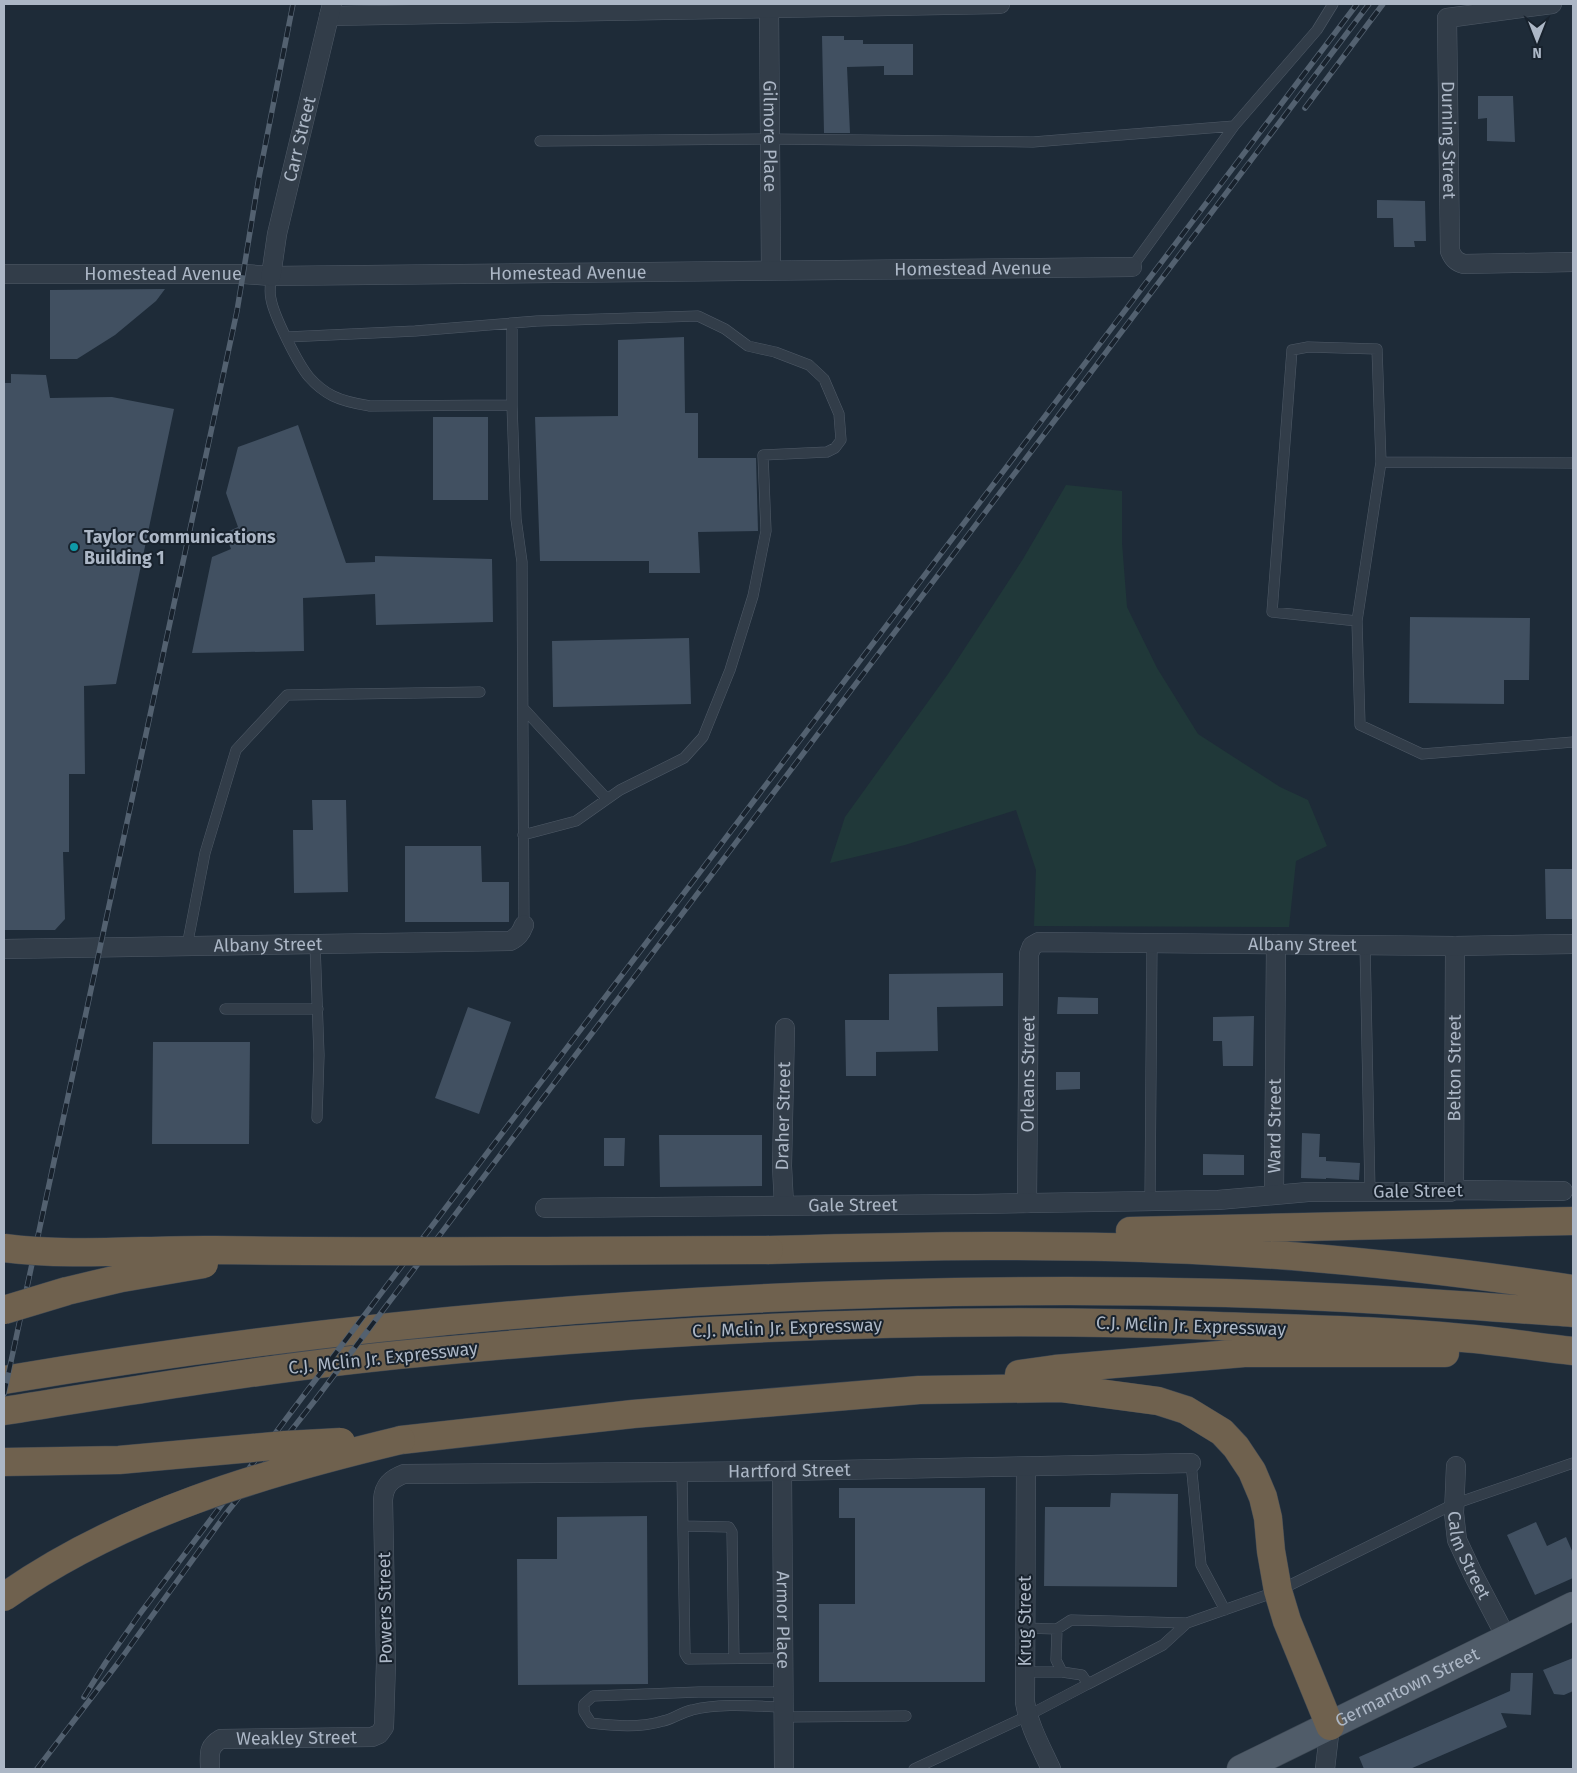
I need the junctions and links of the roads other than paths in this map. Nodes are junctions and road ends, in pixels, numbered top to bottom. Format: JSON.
{"nodes":[{"id":1,"x":1000,"y":4,"type":"edge"},
{"id":2,"x":1333,"y":4,"type":"edge"},
{"id":3,"x":1552,"y":4,"type":"edge"},
{"id":4,"x":766,"y":5,"type":"edge"},
{"id":5,"x":330,"y":10,"type":"edge"},
{"id":6,"x":1234,"y":126,"type":"junction"},
{"id":7,"x":770,"y":138,"type":"junction"},
{"id":8,"x":540,"y":141,"type":"dead end"},
{"id":9,"x":1573,"y":262,"type":"edge"},
{"id":10,"x":1132,"y":267,"type":"joint"},
{"id":11,"x":772,"y":270,"type":"junction"},
{"id":12,"x":4,"y":274,"type":"edge"},
{"id":13,"x":271,"y":276,"type":"junction"},
{"id":14,"x":512,"y":323,"type":"junction"},
{"id":15,"x":287,"y":337,"type":"junction"},
{"id":16,"x":512,"y":405,"type":"junction"},
{"id":17,"x":1382,"y":462,"type":"junction"},
{"id":18,"x":1573,"y":463,"type":"edge"},
{"id":19,"x":1357,"y":621,"type":"junction"},
{"id":20,"x":480,"y":692,"type":"dead end"},
{"id":21,"x":523,"y":708,"type":"junction"},
{"id":22,"x":1573,"y":742,"type":"edge"},
{"id":23,"x":607,"y":799,"type":"junction"},
{"id":24,"x":523,"y":835,"type":"junction"},
{"id":25,"x":524,"y":925,"type":"joint"},
{"id":26,"x":1152,"y":943,"type":"junction"},
{"id":27,"x":316,"y":944,"type":"junction"},
{"id":28,"x":1276,"y":944,"type":"junction"},
{"id":29,"x":1365,"y":944,"type":"junction"},
{"id":30,"x":1573,"y":944,"type":"edge"},
{"id":31,"x":187,"y":946,"type":"junction"},
{"id":32,"x":1032,"y":946,"type":"joint"},
{"id":33,"x":1455,"y":946,"type":"junction"},
{"id":34,"x":4,"y":948,"type":"edge"},
{"id":35,"x":226,"y":1009,"type":"dead end"},
{"id":36,"x":318,"y":1009,"type":"junction"},
{"id":37,"x":785,"y":1028,"type":"dead end"},
{"id":38,"x":318,"y":1118,"type":"dead end"},
{"id":39,"x":1454,"y":1190,"type":"junction"},
{"id":40,"x":1563,"y":1191,"type":"dead end"},
{"id":41,"x":1370,"y":1192,"type":"junction"},
{"id":42,"x":1274,"y":1194,"type":"junction"},
{"id":43,"x":1155,"y":1201,"type":"junction"},
{"id":44,"x":1027,"y":1203,"type":"junction"},
{"id":45,"x":784,"y":1205,"type":"junction"},
{"id":46,"x":545,"y":1208,"type":"dead end"},
{"id":47,"x":1573,"y":1222,"type":"edge"},
{"id":48,"x":1019,"y":1246,"type":"junction"},
{"id":49,"x":4,"y":1248,"type":"edge"},
{"id":50,"x":318,"y":1252,"type":"junction"},
{"id":51,"x":1573,"y":1289,"type":"edge"},
{"id":52,"x":4,"y":1310,"type":"edge"},
{"id":53,"x":1573,"y":1314,"type":"edge"},
{"id":54,"x":1573,"y":1352,"type":"edge"},
{"id":55,"x":4,"y":1380,"type":"edge"},
{"id":56,"x":919,"y":1390,"type":"junction"},
{"id":57,"x":4,"y":1411,"type":"edge"},
{"id":58,"x":401,"y":1440,"type":"junction"},
{"id":59,"x":4,"y":1462,"type":"edge"},
{"id":60,"x":1191,"y":1463,"type":"joint"},
{"id":61,"x":1573,"y":1463,"type":"edge"},
{"id":62,"x":1456,"y":1466,"type":"dead end"},
{"id":63,"x":1026,"y":1467,"type":"junction"},
{"id":64,"x":782,"y":1471,"type":"junction"},
{"id":65,"x":682,"y":1472,"type":"junction"},
{"id":66,"x":390,"y":1482,"type":"joint"},
{"id":67,"x":1454,"y":1504,"type":"junction"},
{"id":68,"x":683,"y":1526,"type":"junction"},
{"id":69,"x":1278,"y":1591,"type":"junction"},
{"id":70,"x":4,"y":1597,"type":"edge"},
{"id":71,"x":1573,"y":1606,"type":"edge"},
{"id":72,"x":1225,"y":1610,"type":"junction"},
{"id":73,"x":1187,"y":1623,"type":"junction"},
{"id":74,"x":1024,"y":1628,"type":"junction"},
{"id":75,"x":1057,"y":1628,"type":"junction"},
{"id":76,"x":1508,"y":1639,"type":"junction"},
{"id":77,"x":734,"y":1658,"type":"junction"},
{"id":78,"x":783,"y":1658,"type":"junction"},
{"id":79,"x":1025,"y":1672,"type":"junction"},
{"id":80,"x":1062,"y":1672,"type":"junction"},
{"id":81,"x":1088,"y":1684,"type":"junction"},
{"id":82,"x":783,"y":1705,"type":"junction"},
{"id":83,"x":906,"y":1716,"type":"dead end"},
{"id":84,"x":1027,"y":1716,"type":"junction"},
{"id":85,"x":1330,"y":1726,"type":"junction"},
{"id":86,"x":379,"y":1734,"type":"joint"},
{"id":87,"x":210,"y":1769,"type":"edge"},
{"id":88,"x":784,"y":1769,"type":"edge"},
{"id":89,"x":914,"y":1769,"type":"edge"},
{"id":90,"x":1051,"y":1769,"type":"edge"},
{"id":91,"x":1241,"y":1769,"type":"edge"},
{"id":92,"x":1325,"y":1769,"type":"edge"}],
"edges":[{"from":1,"to":4,"type":"street"},
{"from":2,"to":6,"type":"lane"},
{"from":3,"to":9,"type":"street","name":"Durning Street"},
{"from":4,"to":5,"type":"street"},
{"from":4,"to":7,"type":"street","name":"Gilmore Place"},
{"from":5,"to":13,"type":"street","name":"Carr Street"},
{"from":6,"to":7,"type":"lane"},
{"from":6,"to":10,"type":"lane"},
{"from":7,"to":8,"type":"lane"},
{"from":7,"to":11,"type":"street","name":"Gilmore Place"},
{"from":10,"to":11,"type":"street","name":"Homestead Avenue"},
{"from":11,"to":13,"type":"street","name":"Homestead Avenue"},
{"from":12,"to":13,"type":"street","name":"Homestead Avenue"},
{"from":13,"to":15,"type":"lane"},
{"from":14,"to":15,"type":"lane"},
{"from":14,"to":16,"type":"lane"},
{"from":14,"to":23,"type":"lane"},
{"from":15,"to":16,"type":"lane"},
{"from":16,"to":21,"type":"lane"},
{"from":17,"to":18,"type":"lane"},
{"from":17,"to":19,"type":"lane"},
{"from":17,"to":19,"type":"lane"},
{"from":19,"to":22,"type":"lane"},
{"from":20,"to":31,"type":"lane"},
{"from":21,"to":23,"type":"lane"},
{"from":21,"to":24,"type":"lane"},
{"from":23,"to":24,"type":"lane"},
{"from":24,"to":25,"type":"lane"},
{"from":25,"to":27,"type":"street","name":"Albany Street"},
{"from":26,"to":28,"type":"street","name":"Albany Street"},
{"from":26,"to":32,"type":"street","name":"Albany Street"},
{"from":26,"to":43,"type":"lane"},
{"from":27,"to":31,"type":"street","name":"Albany Street"},
{"from":27,"to":36,"type":"lane"},
{"from":28,"to":29,"type":"street","name":"Albany Street"},
{"from":28,"to":42,"type":"street","name":"Ward Street"},
{"from":29,"to":33,"type":"street","name":"Albany Street"},
{"from":29,"to":41,"type":"lane"},
{"from":30,"to":33,"type":"street","name":"Albany Street"},
{"from":31,"to":34,"type":"street","name":"Albany Street"},
{"from":32,"to":44,"type":"street","name":"Orleans Street"},
{"from":33,"to":39,"type":"street","name":"Belton Street"},
{"from":35,"to":36,"type":"lane"},
{"from":36,"to":38,"type":"lane"},
{"from":37,"to":45,"type":"street","name":"Draher Street"},
{"from":39,"to":40,"type":"street","name":"Gale Street"},
{"from":39,"to":41,"type":"street","name":"Gale Street"},
{"from":41,"to":42,"type":"street","name":"Gale Street"},
{"from":42,"to":43,"type":"street","name":"Ward Street"},
{"from":43,"to":44,"type":"street","name":"Gale Street"},
{"from":44,"to":45,"type":"street","name":"Gale Street"},
{"from":45,"to":46,"type":"street","name":"Gale Street"},
{"from":47,"to":48,"type":"highway"},
{"from":48,"to":50,"type":"highway","bridge":true},
{"from":48,"to":51,"type":"highway"},
{"from":49,"to":50,"type":"highway","bridge":true},
{"from":50,"to":52,"type":"highway","bridge":true},
{"from":53,"to":55,"type":"highway","name":"C.J. Mclin Jr. Expressway"},
{"from":54,"to":56,"type":"highway"},
{"from":54,"to":57,"type":"highway","name":"C.J. Mclin Jr. Expressway"},
{"from":56,"to":58,"type":"highway"},
{"from":56,"to":69,"type":"highway"},
{"from":58,"to":59,"type":"highway","bridge":true},
{"from":58,"to":70,"type":"highway","bridge":true},
{"from":60,"to":63,"type":"street","name":"Hartford Street"},
{"from":60,"to":72,"type":"lane"},
{"from":61,"to":67,"type":"lane"},
{"from":62,"to":67,"type":"street","name":"Calm Street"},
{"from":63,"to":64,"type":"street","name":"Hartford Street"},
{"from":63,"to":74,"type":"street","name":"Krug Street"},
{"from":64,"to":65,"type":"street","name":"Hartford Street"},
{"from":64,"to":78,"type":"street","name":"Armor Place"},
{"from":65,"to":66,"type":"street","name":"Hartford Street"},
{"from":65,"to":68,"type":"lane"},
{"from":66,"to":86,"type":"street","name":"Powers Street"},
{"from":67,"to":69,"type":"lane"},
{"from":67,"to":76,"type":"street","name":"Calm Street"},
{"from":68,"to":77,"type":"lane"},
{"from":68,"to":77,"type":"lane"},
{"from":69,"to":72,"type":"lane"},
{"from":69,"to":85,"type":"highway"},
{"from":71,"to":76,"type":"main road","name":"Germantown Street"},
{"from":72,"to":73,"type":"lane"},
{"from":73,"to":75,"type":"lane"},
{"from":73,"to":81,"type":"lane"},
{"from":74,"to":75,"type":"lane"},
{"from":74,"to":79,"type":"street","name":"Krug Street"},
{"from":75,"to":80,"type":"lane"},
{"from":76,"to":85,"type":"main road","name":"Germantown Street"},
{"from":77,"to":78,"type":"lane"},
{"from":78,"to":82,"type":"street","name":"Armor Place"},
{"from":79,"to":80,"type":"lane"},
{"from":79,"to":84,"type":"street","name":"Krug Street"},
{"from":80,"to":81,"type":"lane"},
{"from":81,"to":84,"type":"lane"},
{"from":82,"to":82,"type":"lane"},
{"from":82,"to":83,"type":"lane"},
{"from":82,"to":88,"type":"street","name":"Armor Place"},
{"from":84,"to":89,"type":"lane"},
{"from":84,"to":90,"type":"street","name":"Krug Street"},
{"from":85,"to":91,"type":"main road","name":"Germantown Street"},
{"from":85,"to":92,"type":"street"},
{"from":86,"to":87,"type":"street","name":"Weakley Street"}]}
